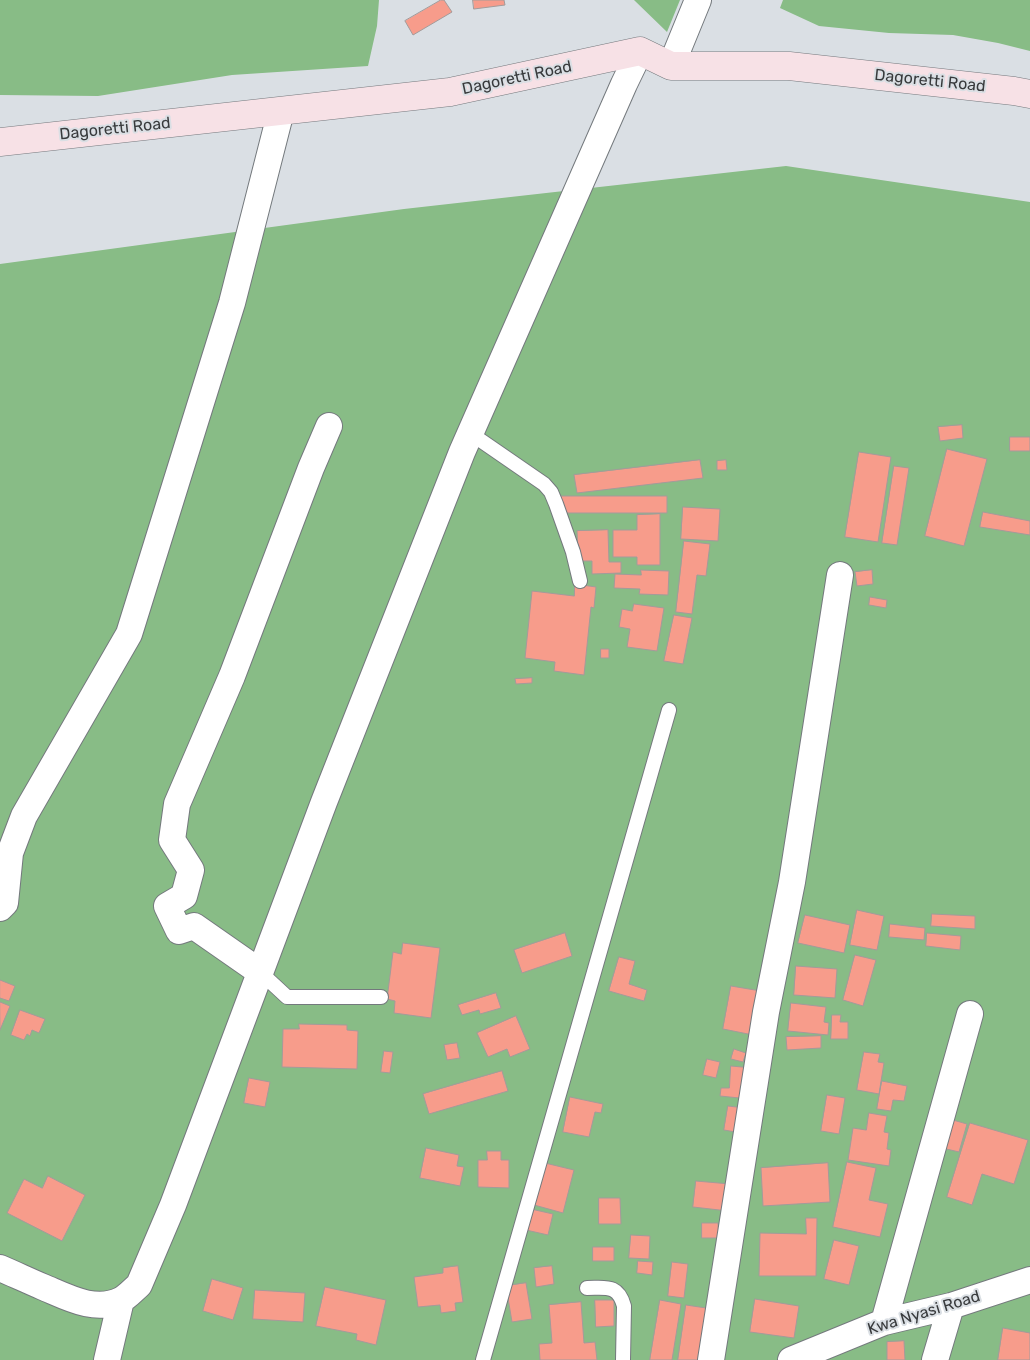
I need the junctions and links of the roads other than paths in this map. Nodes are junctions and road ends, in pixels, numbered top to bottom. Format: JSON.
{"nodes":[{"id":1,"x":698,"y":0,"type":"edge"},
{"id":2,"x":640,"y":51,"type":"junction"},
{"id":3,"x":672,"y":66,"type":"junction"},
{"id":4,"x":1030,"y":94,"type":"edge"},
{"id":5,"x":281,"y":110,"type":"junction"},
{"id":6,"x":0,"y":142,"type":"edge"},
{"id":7,"x":329,"y":426,"type":"dead end"},
{"id":8,"x":470,"y":433,"type":"junction"},
{"id":9,"x":840,"y":575,"type":"dead end"},
{"id":10,"x":580,"y":581,"type":"dead end"},
{"id":11,"x":670,"y":710,"type":"dead end"},
{"id":12,"x":0,"y":908,"type":"edge"},
{"id":13,"x":260,"y":972,"type":"junction"},
{"id":14,"x":381,"y":997,"type":"dead end"},
{"id":15,"x":970,"y":1014,"type":"dead end"},
{"id":16,"x":0,"y":1268,"type":"edge"},
{"id":17,"x":1030,"y":1280,"type":"edge"},
{"id":18,"x":587,"y":1288,"type":"dead end"},
{"id":19,"x":121,"y":1300,"type":"junction"},
{"id":20,"x":952,"y":1306,"type":"junction"},
{"id":21,"x":884,"y":1322,"type":"junction"},
{"id":22,"x":107,"y":1360,"type":"edge"},
{"id":23,"x":483,"y":1360,"type":"edge"},
{"id":24,"x":623,"y":1360,"type":"edge"},
{"id":25,"x":711,"y":1360,"type":"edge"},
{"id":26,"x":791,"y":1360,"type":"edge"},
{"id":27,"x":934,"y":1360,"type":"edge"}],
"edges":[{"from":1,"to":3,"type":"street"},
{"from":2,"to":3,"type":"main road","name":"Dagoretti Road"},
{"from":2,"to":5,"type":"main road","name":"Dagoretti Road"},
{"from":2,"to":8,"type":"street"},
{"from":3,"to":4,"type":"main road","name":"Dagoretti Road"},
{"from":5,"to":6,"type":"main road","name":"Dagoretti Road"},
{"from":5,"to":12,"type":"street"},
{"from":7,"to":13,"type":"street"},
{"from":8,"to":10,"type":"lane"},
{"from":8,"to":13,"type":"street"},
{"from":9,"to":25,"type":"street"},
{"from":11,"to":23,"type":"lane"},
{"from":13,"to":14,"type":"lane"},
{"from":13,"to":19,"type":"street"},
{"from":15,"to":21,"type":"street"},
{"from":16,"to":19,"type":"street"},
{"from":17,"to":20,"type":"street","name":"Kwa Nyasi Road"},
{"from":18,"to":24,"type":"lane"},
{"from":19,"to":22,"type":"street"},
{"from":20,"to":21,"type":"street","name":"Kwa Nyasi Road"},
{"from":20,"to":27,"type":"street"},
{"from":21,"to":26,"type":"street","name":"Kwa Nyasi Road"}]}
